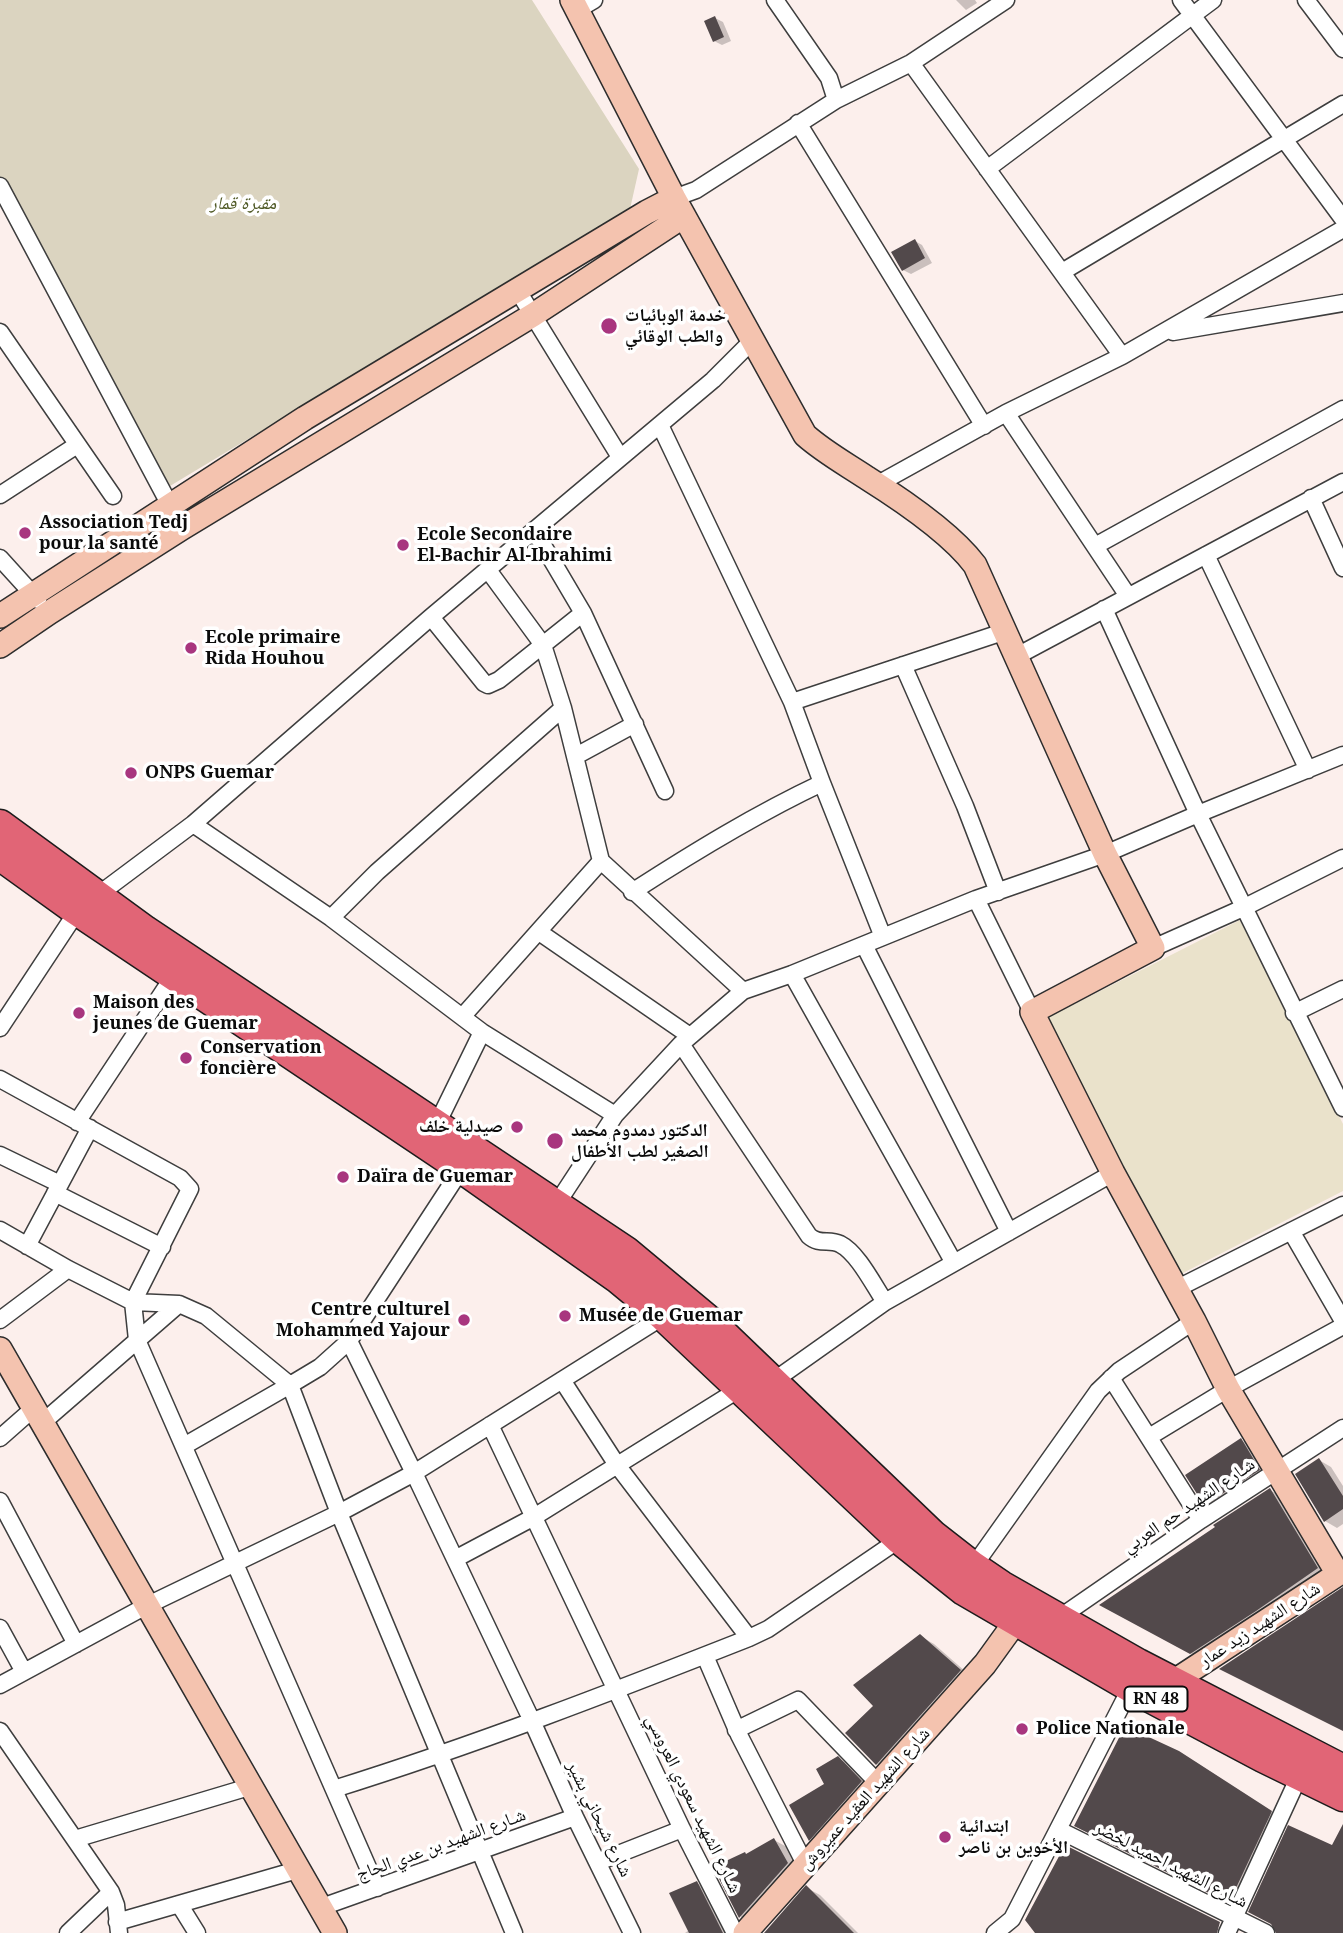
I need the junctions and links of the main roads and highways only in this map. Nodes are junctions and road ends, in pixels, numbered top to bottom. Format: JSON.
{"nodes":[{"id":1,"x":0,"y":825,"type":"edge"},
{"id":2,"x":0,"y":855,"type":"edge"},
{"id":3,"x":87,"y":903,"type":"junction"},
{"id":4,"x":396,"y":1110,"type":"junction"},
{"id":5,"x":1010,"y":1604,"type":"junction"},
{"id":6,"x":1305,"y":1764,"type":"junction"},
{"id":7,"x":1343,"y":1770,"type":"edge"},
{"id":8,"x":1343,"y":1796,"type":"edge"}],
"edges":[{"from":1,"to":3,"type":"highway","number":"RN 48"},
{"from":2,"to":3,"type":"highway","number":"RN 48"},
{"from":3,"to":4,"type":"highway","number":"RN 48"},
{"from":3,"to":4,"type":"highway","number":"RN 48"},
{"from":4,"to":5,"type":"highway","number":"RN 48"},
{"from":4,"to":5,"type":"highway","number":"RN 48"},
{"from":5,"to":6,"type":"highway","number":"RN 48"},
{"from":5,"to":6,"type":"highway","number":"RN 48"},
{"from":6,"to":7,"type":"highway","number":"RN 48"},
{"from":6,"to":8,"type":"highway","number":"RN 48"}]}
